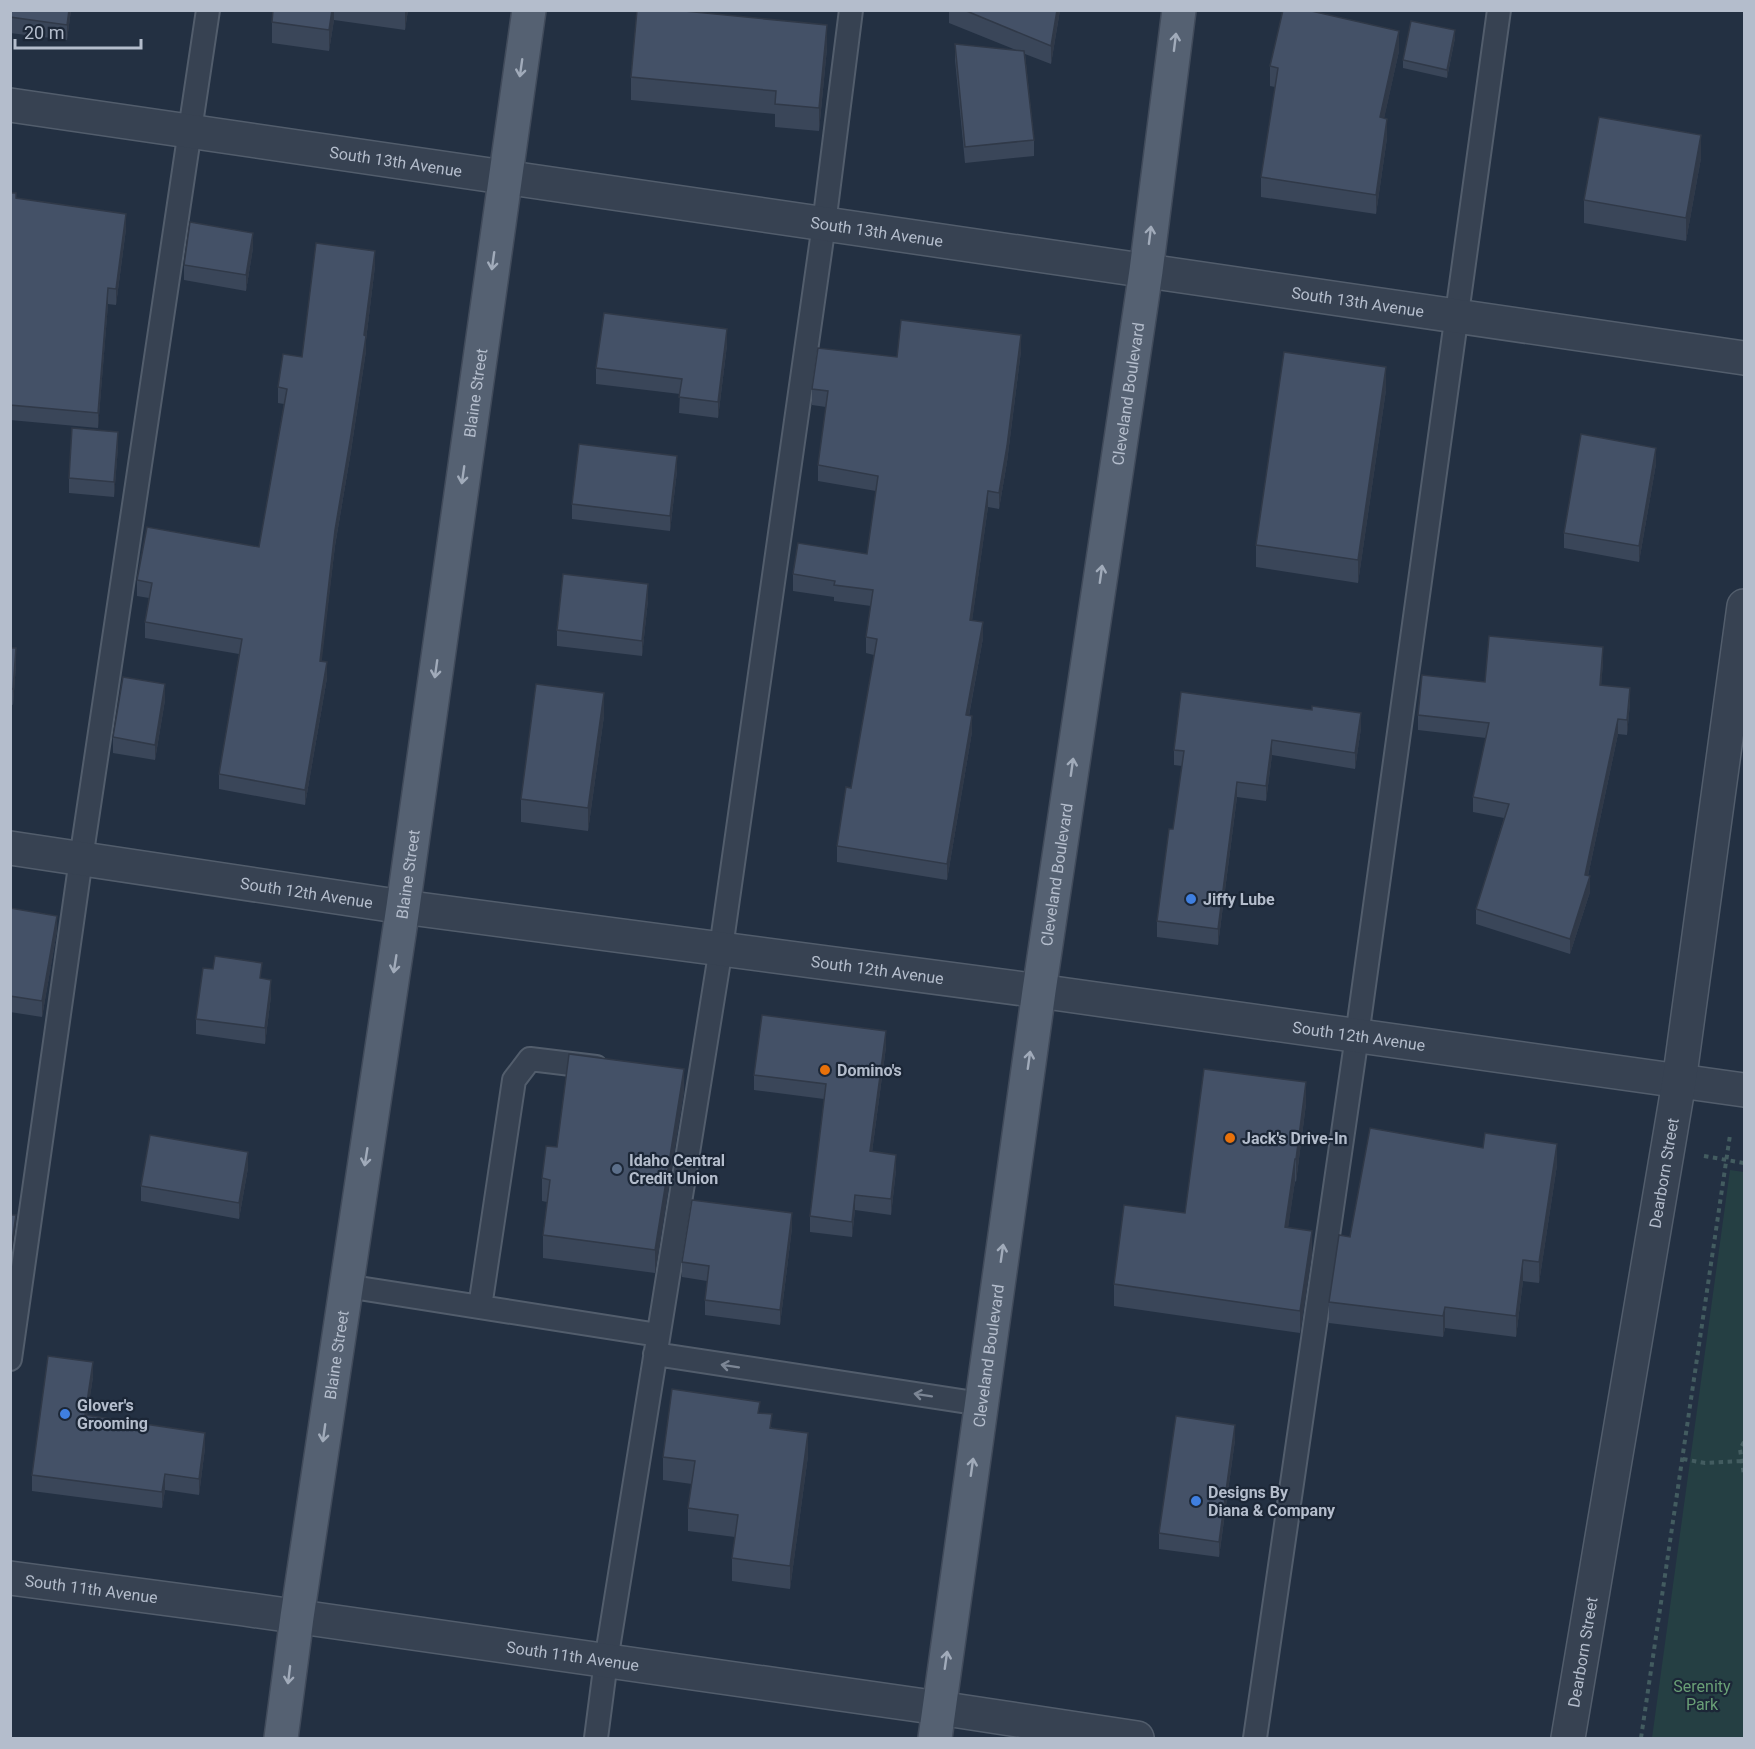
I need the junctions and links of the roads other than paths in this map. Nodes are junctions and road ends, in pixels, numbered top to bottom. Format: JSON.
{"nodes":[{"id":1,"x":208,"y":10,"type":"edge"},
{"id":2,"x":529,"y":10,"type":"edge"},
{"id":3,"x":851,"y":10,"type":"edge"},
{"id":4,"x":1179,"y":10,"type":"edge"},
{"id":5,"x":1499,"y":10,"type":"edge"},
{"id":6,"x":10,"y":105,"type":"edge"},
{"id":7,"x":190,"y":131,"type":"junction"},
{"id":8,"x":505,"y":177,"type":"junction"},
{"id":9,"x":824,"y":224,"type":"junction"},
{"id":10,"x":1146,"y":271,"type":"junction"},
{"id":11,"x":1457,"y":316,"type":"junction"},
{"id":12,"x":1744,"y":358,"type":"edge"},
{"id":13,"x":1744,"y":606,"type":"edge"},
{"id":14,"x":10,"y":848,"type":"edge"},
{"id":15,"x":81,"y":859,"type":"junction"},
{"id":16,"x":403,"y":906,"type":"junction"},
{"id":17,"x":721,"y":948,"type":"junction"},
{"id":18,"x":1039,"y":991,"type":"junction"},
{"id":19,"x":1357,"y":1036,"type":"junction"},
{"id":20,"x":621,"y":1070,"type":"edge"},
{"id":21,"x":677,"y":1076,"type":"edge"},
{"id":22,"x":700,"y":1079,"type":"junction"},
{"id":23,"x":1679,"y":1082,"type":"junction"},
{"id":24,"x":1744,"y":1090,"type":"edge"},
{"id":25,"x":346,"y":1286,"type":"junction"},
{"id":26,"x":480,"y":1307,"type":"junction"},
{"id":27,"x":657,"y":1345,"type":"junction"},
{"id":28,"x":10,"y":1359,"type":"edge"},
{"id":29,"x":981,"y":1404,"type":"junction"},
{"id":30,"x":10,"y":1578,"type":"edge"},
{"id":31,"x":297,"y":1617,"type":"junction"},
{"id":32,"x":606,"y":1661,"type":"junction"},
{"id":33,"x":937,"y":1723,"type":"edge"},
{"id":34,"x":1075,"y":1734,"type":"edge"},
{"id":35,"x":281,"y":1738,"type":"edge"},
{"id":36,"x":596,"y":1738,"type":"edge"},
{"id":37,"x":1137,"y":1738,"type":"edge"},
{"id":38,"x":1255,"y":1738,"type":"edge"},
{"id":39,"x":1568,"y":1738,"type":"edge"}],
"edges":[{"from":1,"to":7,"type":"lane"},
{"from":2,"to":8,"type":"main road","name":"Blaine Street","one_way":true},
{"from":3,"to":9,"type":"lane"},
{"from":10,"to":4,"type":"main road","name":"Cleveland Boulevard","one_way":true},
{"from":5,"to":11,"type":"lane"},
{"from":6,"to":7,"type":"street","name":"South 13th Avenue"},
{"from":7,"to":8,"type":"street","name":"South 13th Avenue"},
{"from":7,"to":15,"type":"lane"},
{"from":8,"to":9,"type":"street","name":"South 13th Avenue"},
{"from":8,"to":16,"type":"main road","name":"Blaine Street","one_way":true},
{"from":9,"to":10,"type":"street","name":"South 13th Avenue"},
{"from":9,"to":17,"type":"lane"},
{"from":10,"to":11,"type":"street","name":"South 13th Avenue"},
{"from":18,"to":10,"type":"main road","name":"Cleveland Boulevard","one_way":true},
{"from":11,"to":12,"type":"street","name":"South 13th Avenue"},
{"from":11,"to":19,"type":"lane"},
{"from":13,"to":23,"type":"street","name":"Dearborn Street"},
{"from":14,"to":15,"type":"street","name":"South 12th Avenue"},
{"from":15,"to":16,"type":"street","name":"South 12th Avenue"},
{"from":15,"to":28,"type":"lane"},
{"from":16,"to":17,"type":"street","name":"South 12th Avenue"},
{"from":16,"to":25,"type":"main road","name":"Blaine Street","one_way":true},
{"from":17,"to":18,"type":"street","name":"South 12th Avenue"},
{"from":17,"to":22,"type":"lane"},
{"from":18,"to":19,"type":"street","name":"South 12th Avenue"},
{"from":29,"to":18,"type":"main road","name":"Cleveland Boulevard","one_way":true},
{"from":19,"to":23,"type":"street","name":"South 12th Avenue"},
{"from":19,"to":38,"type":"lane"},
{"from":20,"to":26,"type":"lane"},
{"from":21,"to":22,"type":"lane"},
{"from":22,"to":27,"type":"lane"},
{"from":23,"to":24,"type":"street","name":"South 12th Avenue"},
{"from":23,"to":39,"type":"street","name":"Dearborn Street"},
{"from":25,"to":26,"type":"lane"},
{"from":25,"to":31,"type":"main road","name":"Blaine Street","one_way":true},
{"from":26,"to":27,"type":"lane"},
{"from":29,"to":27,"type":"lane","one_way":true},
{"from":27,"to":32,"type":"lane"},
{"from":33,"to":29,"type":"main road","name":"Cleveland Boulevard","one_way":true},
{"from":30,"to":31,"type":"street","name":"South 11th Avenue"},
{"from":31,"to":32,"type":"street","name":"South 11th Avenue"},
{"from":31,"to":35,"type":"main road","name":"Blaine Street","one_way":true},
{"from":32,"to":33,"type":"street","name":"South 11th Avenue"},
{"from":32,"to":36,"type":"lane"},
{"from":33,"to":34,"type":"street","name":"South 11th Avenue"},
{"from":34,"to":37,"type":"street","name":"South 11th Avenue"}]}
